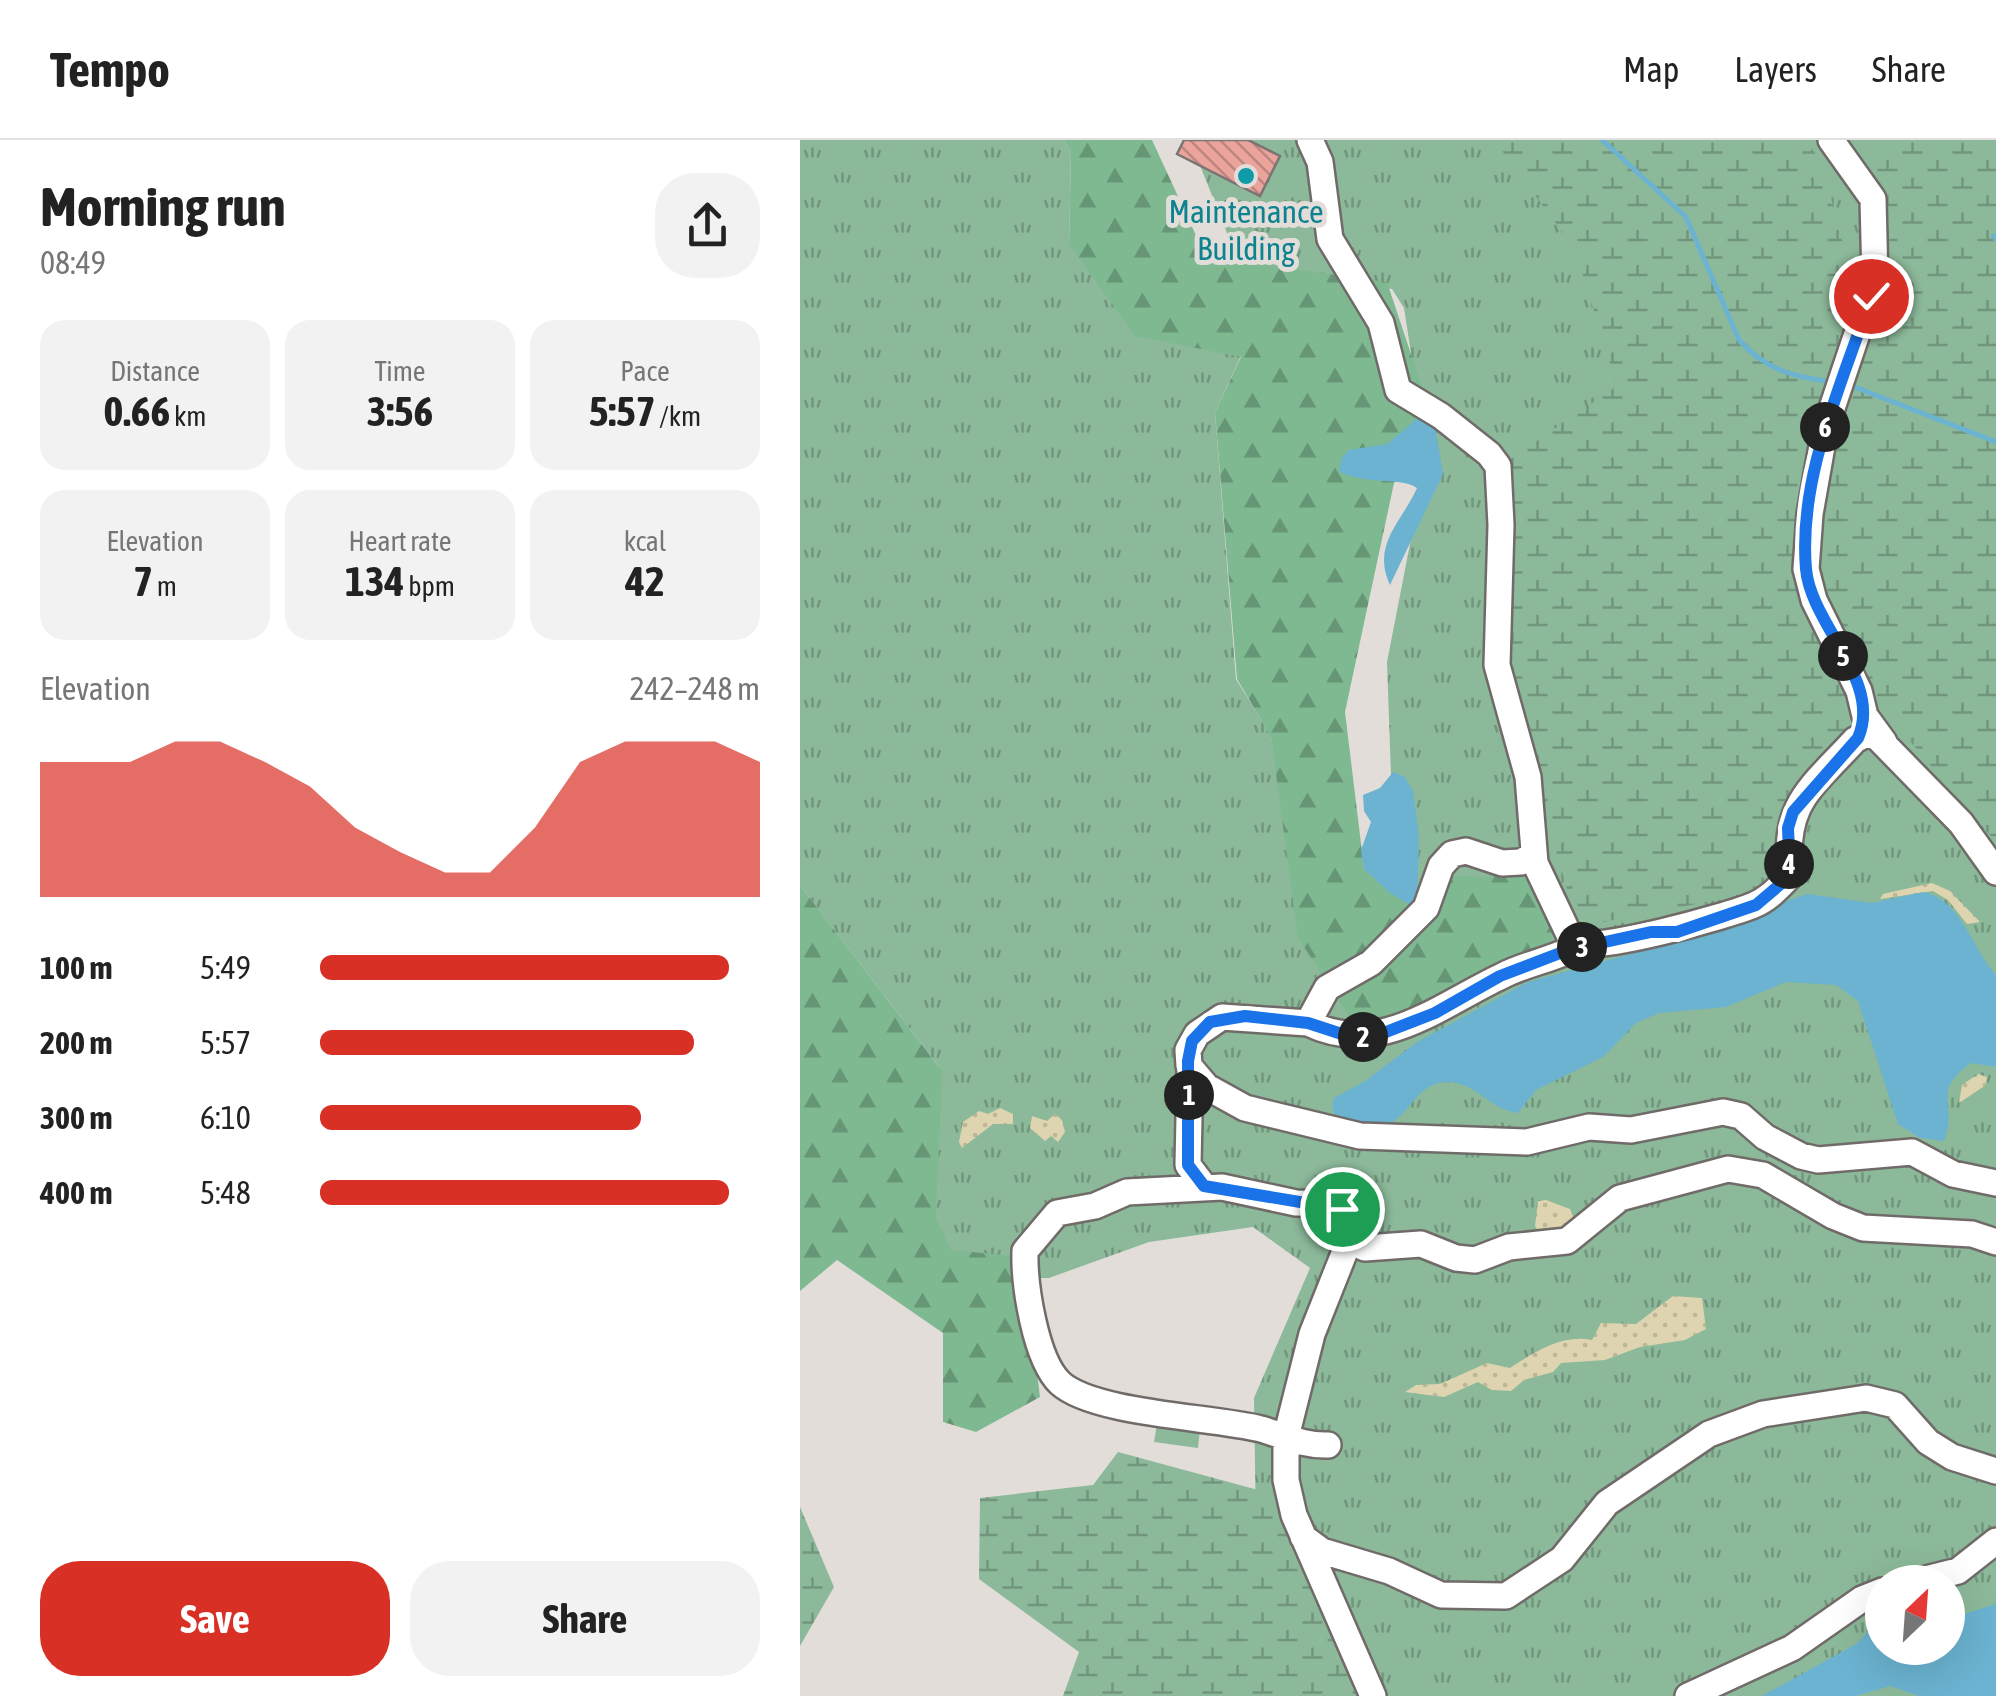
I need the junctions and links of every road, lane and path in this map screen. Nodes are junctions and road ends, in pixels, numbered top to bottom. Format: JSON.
{"nodes":[{"id":1,"x":1310,"y":140,"type":"edge"},
{"id":2,"x":1831,"y":140,"type":"edge"},
{"id":3,"x":1861,"y":728,"type":"junction"},
{"id":4,"x":1533,"y":855,"type":"junction"},
{"id":5,"x":1996,"y":872,"type":"edge"},
{"id":6,"x":1574,"y":945,"type":"junction"},
{"id":7,"x":1308,"y":1023,"type":"junction"},
{"id":8,"x":1190,"y":1068,"type":"junction"},
{"id":9,"x":1996,"y":1183,"type":"edge"},
{"id":10,"x":1204,"y":1186,"type":"junction"},
{"id":11,"x":1349,"y":1241,"type":"junction"},
{"id":12,"x":1996,"y":1242,"type":"edge"},
{"id":13,"x":1302,"y":1447,"type":"junction"},
{"id":14,"x":1996,"y":1470,"type":"edge"},
{"id":15,"x":1303,"y":1537,"type":"junction"},
{"id":16,"x":1996,"y":1542,"type":"edge"},
{"id":17,"x":1965,"y":1566,"type":"edge"},
{"id":18,"x":1865,"y":1598,"type":"edge"},
{"id":19,"x":1373,"y":1696,"type":"edge"},
{"id":20,"x":1688,"y":1696,"type":"edge"}],
"edges":[{"from":1,"to":4,"type":"lane"},
{"from":2,"to":3,"type":"lane"},
{"from":3,"to":5,"type":"lane"},
{"from":3,"to":6,"type":"lane"},
{"from":4,"to":6,"type":"lane"},
{"from":4,"to":7,"type":"lane"},
{"from":6,"to":7,"type":"lane"},
{"from":7,"to":8,"type":"lane"},
{"from":8,"to":9,"type":"lane"},
{"from":8,"to":10,"type":"lane"},
{"from":10,"to":11,"type":"lane"},
{"from":10,"to":13,"type":"lane"},
{"from":11,"to":12,"type":"lane"},
{"from":11,"to":13,"type":"lane"},
{"from":13,"to":15,"type":"lane"},
{"from":14,"to":15,"type":"lane"},
{"from":15,"to":19,"type":"lane"},
{"from":16,"to":17,"type":"lane"},
{"from":18,"to":20,"type":"lane"}]}
